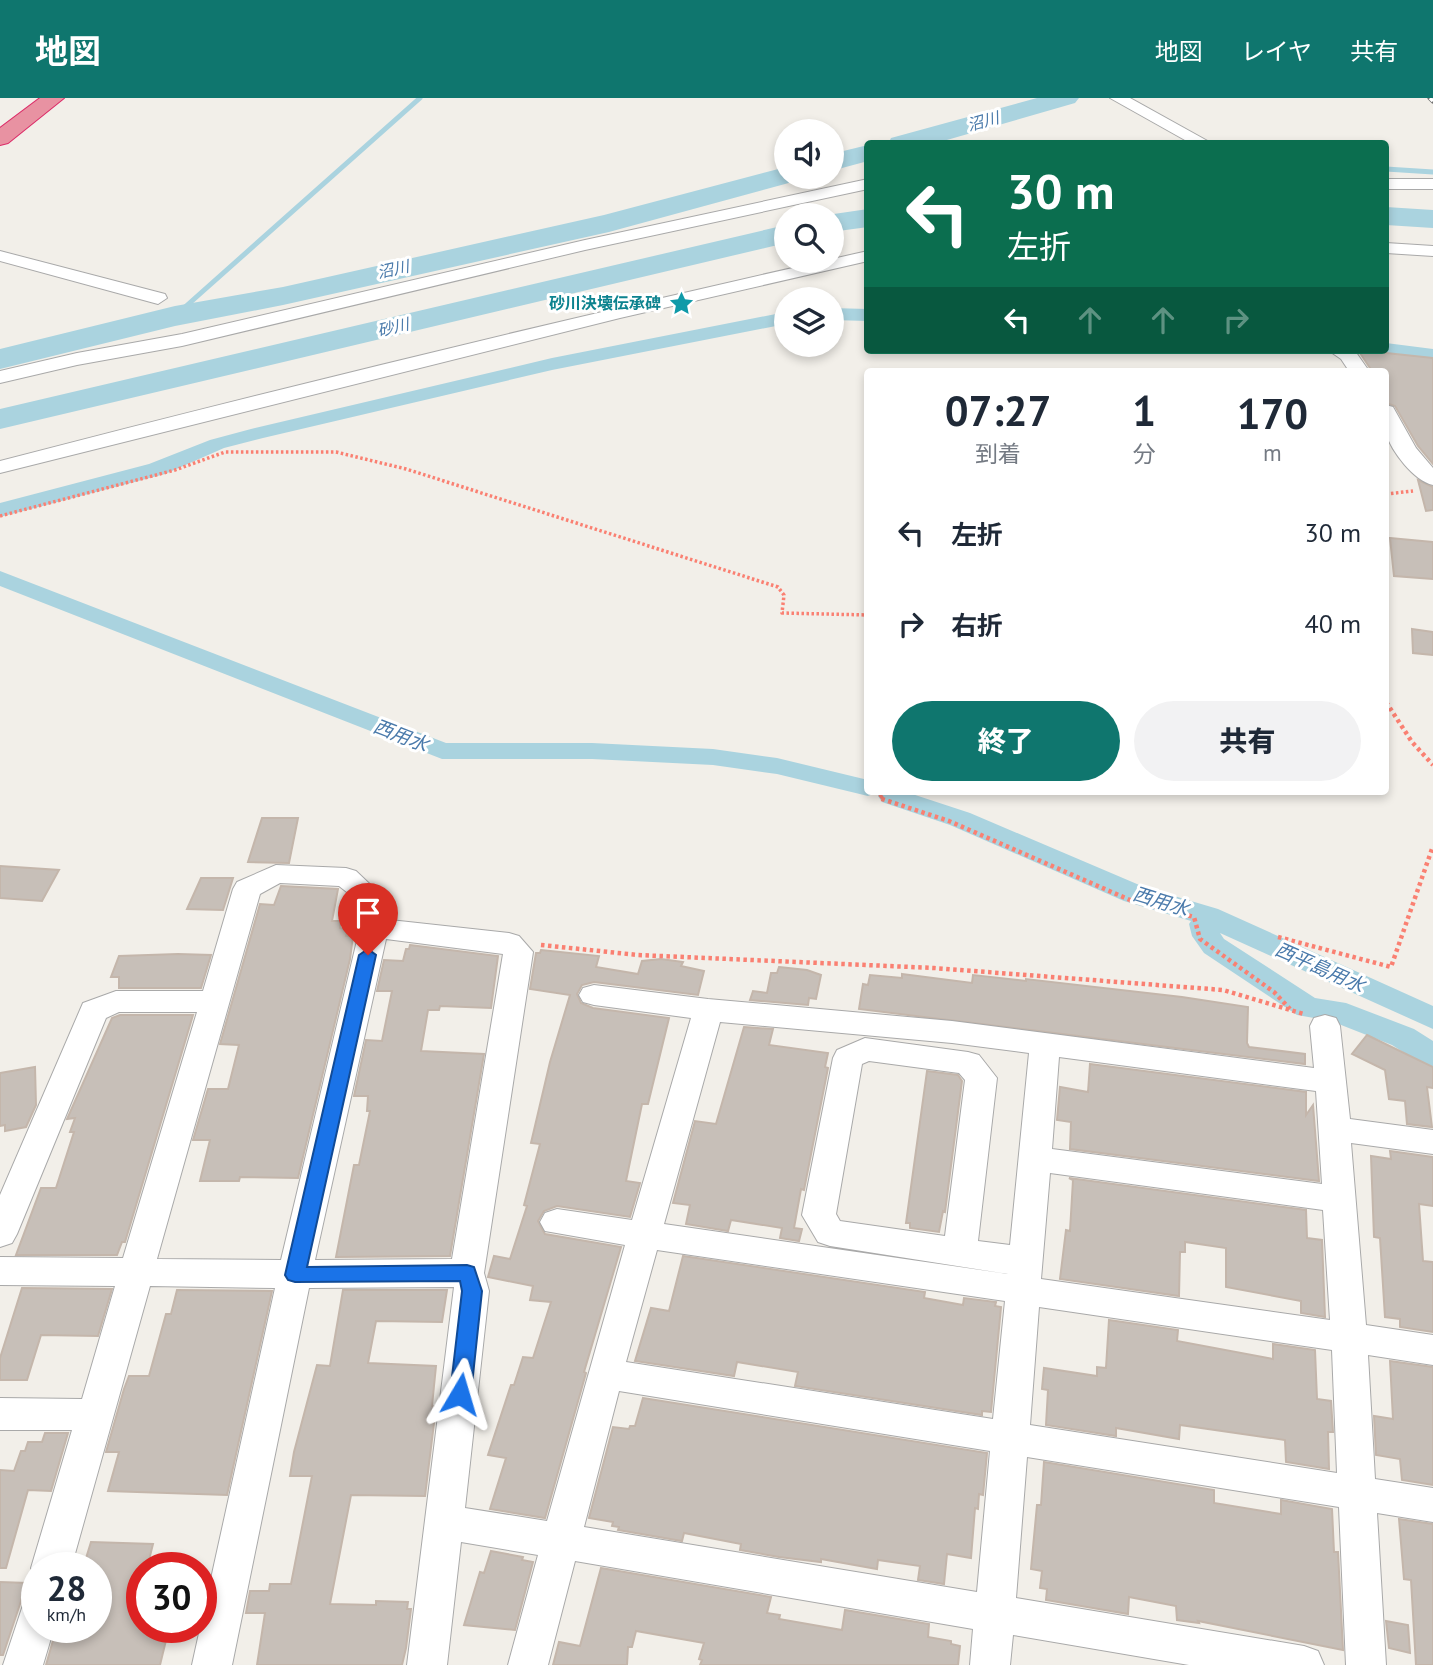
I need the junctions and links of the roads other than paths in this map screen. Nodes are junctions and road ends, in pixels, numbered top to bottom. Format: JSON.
{"nodes":[{"id":1,"x":53,"y":98,"type":"edge"},
{"id":2,"x":1118,"y":98,"type":"edge"},
{"id":3,"x":0,"y":138,"type":"edge"},
{"id":4,"x":1197,"y":140,"type":"edge"},
{"id":5,"x":1389,"y":184,"type":"edge"},
{"id":6,"x":1433,"y":184,"type":"edge"},
{"id":7,"x":864,"y":185,"type":"edge"},
{"id":8,"x":1389,"y":248,"type":"edge"},
{"id":9,"x":1433,"y":251,"type":"edge"},
{"id":10,"x":0,"y":256,"type":"edge"},
{"id":11,"x":864,"y":257,"type":"edge"},
{"id":12,"x":158,"y":298,"type":"dead end"},
{"id":13,"x":1346,"y":354,"type":"edge"},
{"id":14,"x":1357,"y":368,"type":"edge"},
{"id":15,"x":0,"y":377,"type":"edge"},
{"id":16,"x":1389,"y":417,"type":"edge"},
{"id":17,"x":0,"y":467,"type":"edge"},
{"id":18,"x":1428,"y":484,"type":"edge"},
{"id":19,"x":374,"y":928,"type":"junction"},
{"id":20,"x":594,"y":995,"type":"dead end"},
{"id":21,"x":213,"y":1001,"type":"junction"},
{"id":22,"x":708,"y":1010,"type":"junction"},
{"id":23,"x":1325,"y":1026,"type":"road end"},
{"id":24,"x":1045,"y":1045,"type":"junction"},
{"id":25,"x":1331,"y":1082,"type":"junction"},
{"id":26,"x":1334,"y":1129,"type":"junction"},
{"id":27,"x":1433,"y":1142,"type":"edge"},
{"id":28,"x":1034,"y":1159,"type":"junction"},
{"id":29,"x":1339,"y":1199,"type":"junction"},
{"id":30,"x":556,"y":1222,"type":"dead end"},
{"id":31,"x":0,"y":1234,"type":"edge"},
{"id":32,"x":646,"y":1236,"type":"junction"},
{"id":33,"x":960,"y":1251,"type":"junction"},
{"id":34,"x":0,"y":1271,"type":"edge"},
{"id":35,"x":136,"y":1273,"type":"junction"},
{"id":36,"x":467,"y":1273,"type":"junction"},
{"id":37,"x":295,"y":1275,"type":"junction"},
{"id":38,"x":1023,"y":1276,"type":"junction"},
{"id":39,"x":1349,"y":1338,"type":"junction"},
{"id":40,"x":1433,"y":1350,"type":"edge"},
{"id":41,"x":605,"y":1374,"type":"junction"},
{"id":42,"x":0,"y":1414,"type":"edge"},
{"id":43,"x":95,"y":1415,"type":"junction"},
{"id":44,"x":1009,"y":1438,"type":"junction"},
{"id":45,"x":1357,"y":1493,"type":"junction"},
{"id":46,"x":1433,"y":1505,"type":"edge"},
{"id":47,"x":445,"y":1522,"type":"junction"},
{"id":48,"x":561,"y":1540,"type":"junction"},
{"id":49,"x":56,"y":1552,"type":"edge"},
{"id":50,"x":994,"y":1615,"type":"junction"},
{"id":51,"x":30,"y":1643,"type":"edge"},
{"id":52,"x":23,"y":1665,"type":"edge"},
{"id":53,"x":212,"y":1665,"type":"edge"},
{"id":54,"x":427,"y":1665,"type":"edge"},
{"id":55,"x":528,"y":1665,"type":"edge"},
{"id":56,"x":990,"y":1665,"type":"edge"},
{"id":57,"x":1304,"y":1665,"type":"edge"},
{"id":58,"x":1366,"y":1665,"type":"edge"}],
"edges":[{"from":1,"to":3,"type":"highway"},
{"from":2,"to":4,"type":"street"},
{"from":5,"to":6,"type":"street"},
{"from":7,"to":15,"type":"street"},
{"from":8,"to":9,"type":"street"},
{"from":10,"to":12,"type":"street"},
{"from":11,"to":17,"type":"street"},
{"from":13,"to":14,"type":"street"},
{"from":16,"to":18,"type":"street"},
{"from":19,"to":21,"type":"street"},
{"from":19,"to":36,"type":"street"},
{"from":19,"to":37,"type":"street"},
{"from":20,"to":22,"type":"street"},
{"from":21,"to":31,"type":"street"},
{"from":21,"to":35,"type":"street"},
{"from":22,"to":24,"type":"street"},
{"from":22,"to":32,"type":"street"},
{"from":23,"to":25,"type":"street"},
{"from":24,"to":25,"type":"street"},
{"from":24,"to":28,"type":"street"},
{"from":25,"to":26,"type":"street"},
{"from":26,"to":27,"type":"street"},
{"from":26,"to":29,"type":"street"},
{"from":28,"to":29,"type":"street"},
{"from":28,"to":38,"type":"street"},
{"from":29,"to":39,"type":"street"},
{"from":30,"to":32,"type":"street"},
{"from":32,"to":38,"type":"street"},
{"from":32,"to":41,"type":"street"},
{"from":33,"to":33,"type":"street"},
{"from":33,"to":38,"type":"street"},
{"from":34,"to":35,"type":"street"},
{"from":35,"to":37,"type":"street"},
{"from":35,"to":43,"type":"street"},
{"from":36,"to":37,"type":"street"},
{"from":36,"to":47,"type":"street"},
{"from":37,"to":53,"type":"street"},
{"from":38,"to":39,"type":"street"},
{"from":38,"to":44,"type":"street"},
{"from":39,"to":40,"type":"street"},
{"from":39,"to":45,"type":"street"},
{"from":41,"to":44,"type":"street"},
{"from":41,"to":48,"type":"street"},
{"from":42,"to":43,"type":"street"},
{"from":43,"to":49,"type":"street"},
{"from":44,"to":45,"type":"street"},
{"from":44,"to":50,"type":"street"},
{"from":45,"to":46,"type":"street"},
{"from":45,"to":58,"type":"street"},
{"from":47,"to":48,"type":"street"},
{"from":47,"to":54,"type":"street"},
{"from":48,"to":50,"type":"street"},
{"from":48,"to":55,"type":"street"},
{"from":50,"to":56,"type":"street"},
{"from":50,"to":57,"type":"street"},
{"from":51,"to":52,"type":"street"}]}
